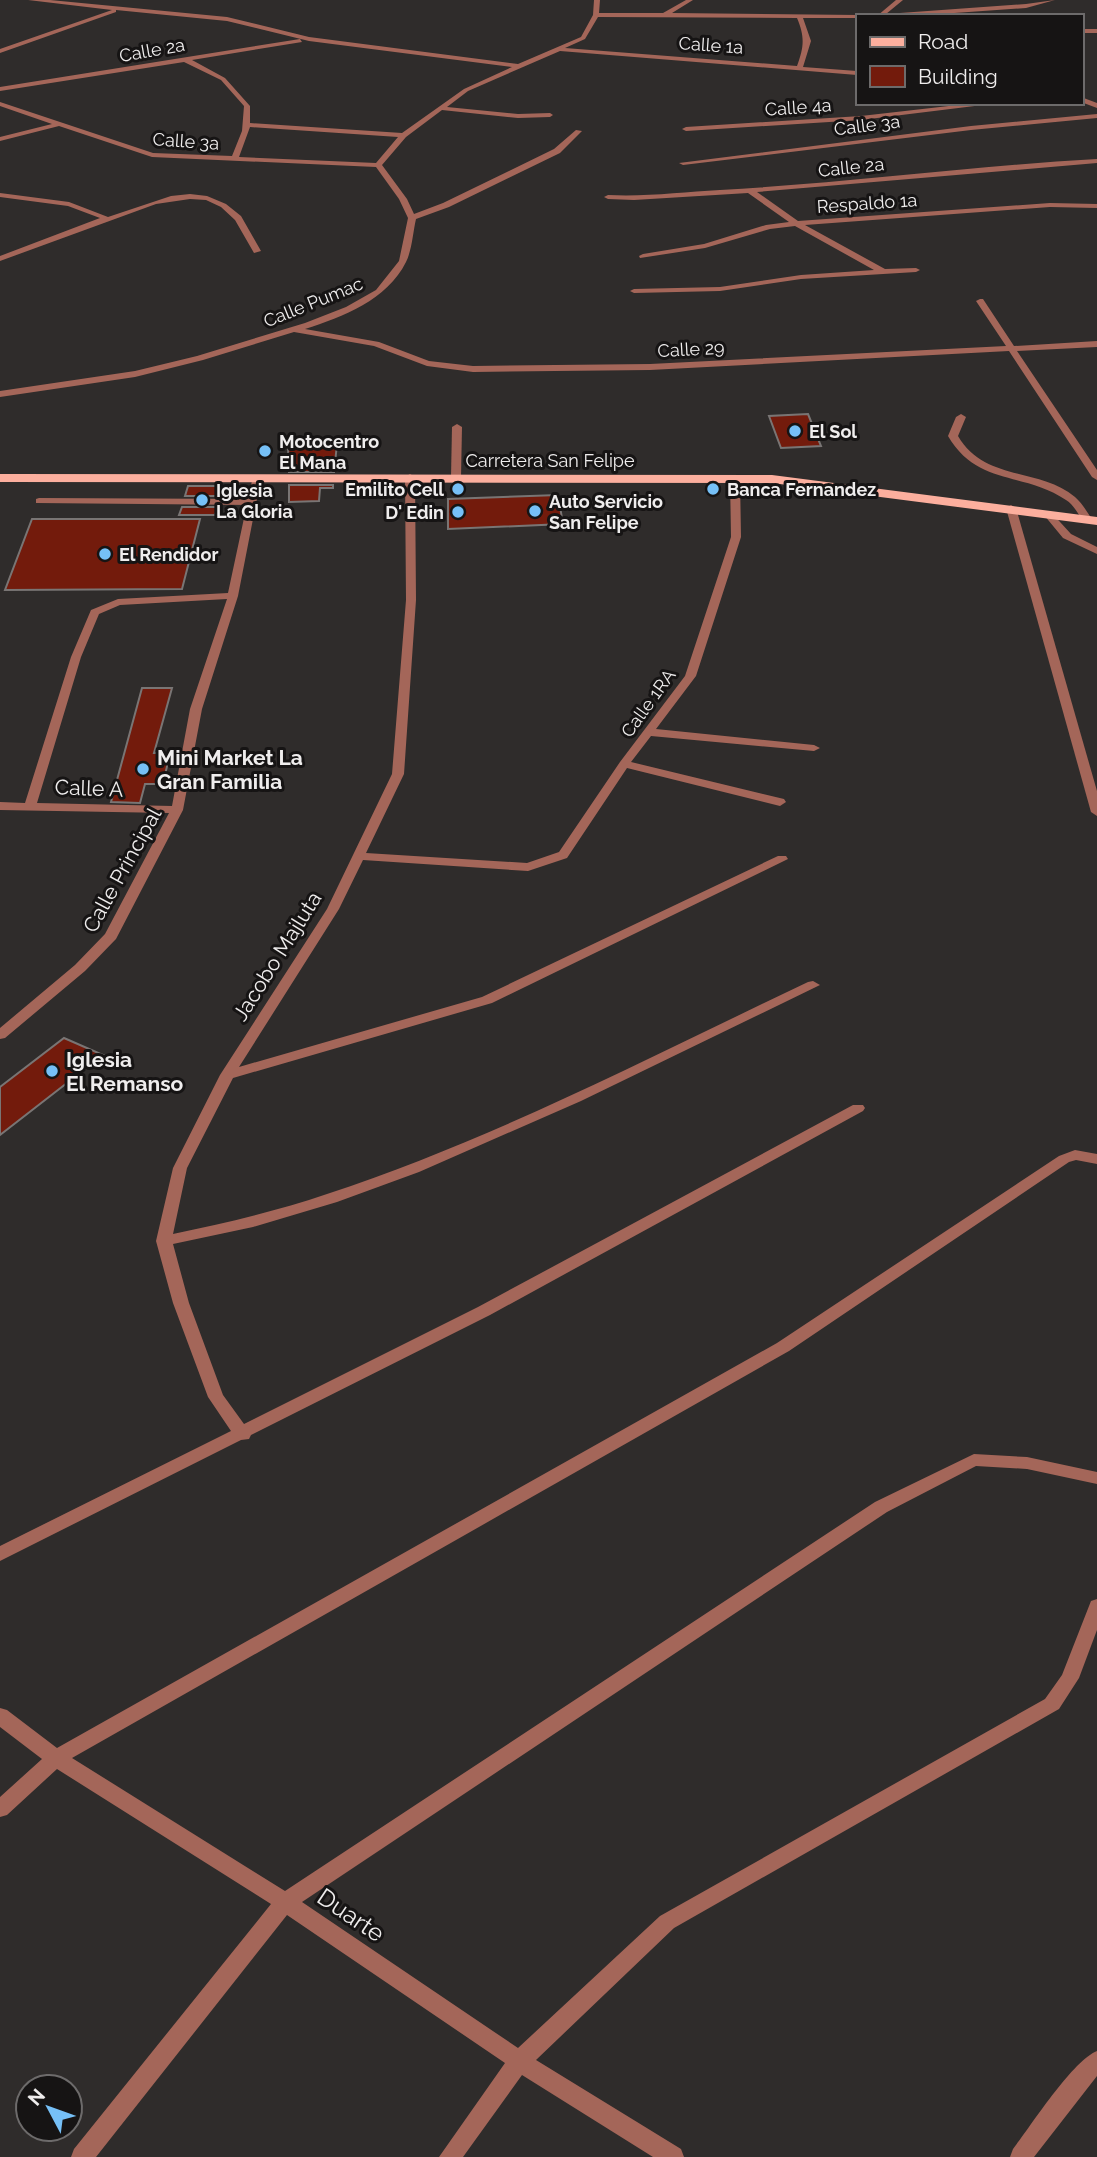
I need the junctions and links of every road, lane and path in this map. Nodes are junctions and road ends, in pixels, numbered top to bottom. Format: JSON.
{"nodes":[{"id":1,"x":31,"y":0,"type":"edge"},
{"id":2,"x":597,"y":0,"type":"edge"},
{"id":3,"x":690,"y":0,"type":"edge"},
{"id":4,"x":888,"y":0,"type":"edge"},
{"id":5,"x":1052,"y":0,"type":"edge"},
{"id":6,"x":899,"y":1,"type":"edge"},
{"id":7,"x":118,"y":10,"type":"junction"},
{"id":8,"x":883,"y":14,"type":"edge"},
{"id":9,"x":909,"y":14,"type":"edge"},
{"id":10,"x":596,"y":15,"type":"junction"},
{"id":11,"x":663,"y":16,"type":"junction"},
{"id":12,"x":799,"y":16,"type":"junction"},
{"id":13,"x":856,"y":16,"type":"edge"},
{"id":14,"x":309,"y":40,"type":"junction"},
{"id":15,"x":562,"y":50,"type":"junction"},
{"id":16,"x":0,"y":51,"type":"edge"},
{"id":17,"x":186,"y":60,"type":"junction"},
{"id":18,"x":519,"y":67,"type":"junction"},
{"id":19,"x":800,"y":67,"type":"junction"},
{"id":20,"x":856,"y":73,"type":"edge"},
{"id":21,"x":0,"y":89,"type":"edge"},
{"id":22,"x":0,"y":104,"type":"edge"},
{"id":23,"x":978,"y":105,"type":"edge"},
{"id":24,"x":441,"y":108,"type":"junction"},
{"id":25,"x":550,"y":115,"type":"dead end"},
{"id":26,"x":1097,"y":116,"type":"edge"},
{"id":27,"x":59,"y":124,"type":"junction"},
{"id":28,"x":246,"y":125,"type":"junction"},
{"id":29,"x":686,"y":129,"type":"dead end"},
{"id":30,"x":578,"y":131,"type":"dead end"},
{"id":31,"x":403,"y":135,"type":"junction"},
{"id":32,"x":0,"y":139,"type":"edge"},
{"id":33,"x":234,"y":160,"type":"junction"},
{"id":34,"x":1097,"y":161,"type":"edge"},
{"id":35,"x":683,"y":163,"type":"dead end"},
{"id":36,"x":378,"y":165,"type":"junction"},
{"id":37,"x":751,"y":192,"type":"junction"},
{"id":38,"x":0,"y":195,"type":"edge"},
{"id":39,"x":16,"y":197,"type":"junction"},
{"id":40,"x":608,"y":197,"type":"dead end"},
{"id":41,"x":0,"y":206,"type":"edge"},
{"id":42,"x":1097,"y":206,"type":"edge"},
{"id":43,"x":412,"y":218,"type":"junction"},
{"id":44,"x":101,"y":222,"type":"junction"},
{"id":45,"x":796,"y":223,"type":"junction"},
{"id":46,"x":257,"y":251,"type":"dead end"},
{"id":47,"x":643,"y":256,"type":"dead end"},
{"id":48,"x":0,"y":259,"type":"edge"},
{"id":49,"x":916,"y":270,"type":"dead end"},
{"id":50,"x":884,"y":272,"type":"junction"},
{"id":51,"x":634,"y":291,"type":"dead end"},
{"id":52,"x":981,"y":301,"type":"dead end"},
{"id":53,"x":292,"y":330,"type":"junction"},
{"id":54,"x":1097,"y":344,"type":"edge"},
{"id":55,"x":1011,"y":350,"type":"junction"},
{"id":56,"x":0,"y":394,"type":"edge"},
{"id":57,"x":961,"y":417,"type":"dead end"},
{"id":58,"x":457,"y":427,"type":"dead end"},
{"id":59,"x":410,"y":477,"type":"junction"},
{"id":60,"x":456,"y":477,"type":"junction"},
{"id":61,"x":1097,"y":477,"type":"edge"},
{"id":62,"x":0,"y":478,"type":"edge"},
{"id":63,"x":256,"y":478,"type":"junction"},
{"id":64,"x":735,"y":478,"type":"junction"},
{"id":65,"x":39,"y":501,"type":"dead end"},
{"id":66,"x":251,"y":502,"type":"junction"},
{"id":67,"x":1011,"y":508,"type":"junction"},
{"id":68,"x":1047,"y":513,"type":"junction"},
{"id":69,"x":1092,"y":520,"type":"edge"},
{"id":70,"x":1097,"y":551,"type":"edge"},
{"id":71,"x":233,"y":596,"type":"junction"},
{"id":72,"x":649,"y":732,"type":"junction"},
{"id":73,"x":814,"y":748,"type":"dead end"},
{"id":74,"x":624,"y":764,"type":"junction"},
{"id":75,"x":780,"y":802,"type":"dead end"},
{"id":76,"x":30,"y":805,"type":"junction"},
{"id":77,"x":0,"y":806,"type":"edge"},
{"id":78,"x":177,"y":810,"type":"junction"},
{"id":79,"x":1097,"y":812,"type":"edge"},
{"id":80,"x":359,"y":856,"type":"junction"},
{"id":81,"x":782,"y":859,"type":"dead end"},
{"id":82,"x":813,"y":985,"type":"dead end"},
{"id":83,"x":0,"y":1035,"type":"edge"},
{"id":84,"x":227,"y":1075,"type":"junction"},
{"id":85,"x":858,"y":1108,"type":"dead end"},
{"id":86,"x":1097,"y":1159,"type":"edge"},
{"id":87,"x":164,"y":1241,"type":"junction"},
{"id":88,"x":243,"y":1434,"type":"junction"},
{"id":89,"x":1097,"y":1478,"type":"edge"},
{"id":90,"x":0,"y":1554,"type":"edge"},
{"id":91,"x":1097,"y":1606,"type":"edge"},
{"id":92,"x":0,"y":1716,"type":"edge"},
{"id":93,"x":56,"y":1758,"type":"junction"},
{"id":94,"x":0,"y":1809,"type":"edge"},
{"id":95,"x":285,"y":1902,"type":"junction"},
{"id":96,"x":519,"y":2061,"type":"junction"},
{"id":97,"x":1097,"y":2061,"type":"edge"},
{"id":98,"x":82,"y":2157,"type":"edge"},
{"id":99,"x":450,"y":2157,"type":"edge"},
{"id":100,"x":673,"y":2157,"type":"edge"},
{"id":101,"x":1021,"y":2157,"type":"edge"}],
"edges":[{"from":1,"to":7,"type":"street"},
{"from":2,"to":10,"type":"street"},
{"from":3,"to":11,"type":"street"},
{"from":4,"to":6,"type":"street"},
{"from":5,"to":9,"type":"street"},
{"from":6,"to":8,"type":"street"},
{"from":7,"to":14,"type":"street"},
{"from":7,"to":16,"type":"street"},
{"from":10,"to":11,"type":"street"},
{"from":10,"to":15,"type":"street"},
{"from":11,"to":12,"type":"street"},
{"from":12,"to":13,"type":"street"},
{"from":12,"to":19,"type":"street"},
{"from":14,"to":17,"type":"street","name":"Calle 2a"},
{"from":14,"to":18,"type":"street"},
{"from":15,"to":18,"type":"street"},
{"from":15,"to":19,"type":"street","name":"Calle 1a"},
{"from":17,"to":21,"type":"street","name":"Calle 2a"},
{"from":17,"to":28,"type":"street"},
{"from":18,"to":24,"type":"street"},
{"from":19,"to":20,"type":"street","name":"Calle 1a"},
{"from":22,"to":27,"type":"street","name":"Calle 3a"},
{"from":23,"to":29,"type":"street","name":"Calle 4a"},
{"from":24,"to":25,"type":"street"},
{"from":24,"to":31,"type":"street"},
{"from":26,"to":35,"type":"street","name":"Calle 3a"},
{"from":27,"to":32,"type":"street"},
{"from":27,"to":33,"type":"street","name":"Calle 3a"},
{"from":28,"to":31,"type":"street"},
{"from":28,"to":33,"type":"street"},
{"from":30,"to":43,"type":"street"},
{"from":31,"to":36,"type":"street"},
{"from":33,"to":36,"type":"street","name":"Calle 3a"},
{"from":34,"to":37,"type":"street","name":"Calle 2a"},
{"from":36,"to":43,"type":"street"},
{"from":37,"to":40,"type":"street","name":"Calle 2a"},
{"from":37,"to":45,"type":"street"},
{"from":38,"to":39,"type":"street"},
{"from":39,"to":41,"type":"street"},
{"from":39,"to":44,"type":"street"},
{"from":42,"to":45,"type":"street","name":"Respaldo 1a"},
{"from":43,"to":53,"type":"street","name":"Calle Pumac"},
{"from":44,"to":46,"type":"street"},
{"from":44,"to":48,"type":"street"},
{"from":45,"to":47,"type":"street","name":"Respaldo 1a"},
{"from":45,"to":50,"type":"street"},
{"from":49,"to":50,"type":"street"},
{"from":50,"to":51,"type":"street"},
{"from":52,"to":55,"type":"street"},
{"from":53,"to":55,"type":"street","name":"Calle 29"},
{"from":53,"to":56,"type":"street","name":"Calle Pumac"},
{"from":54,"to":55,"type":"street","name":"Calle 29"},
{"from":55,"to":61,"type":"street"},
{"from":57,"to":69,"type":"street"},
{"from":58,"to":60,"type":"street"},
{"from":59,"to":60,"type":"main road","name":"Carretera San Felipe"},
{"from":59,"to":63,"type":"main road","name":"Carretera San Felipe"},
{"from":59,"to":80,"type":"street","name":"Jacobo Majluta"},
{"from":60,"to":64,"type":"main road","name":"Carretera San Felipe"},
{"from":62,"to":63,"type":"main road","name":"Carretera San Felipe"},
{"from":63,"to":66,"type":"street","name":"Calle Principal"},
{"from":64,"to":67,"type":"main road","name":"Carretera San Felipe"},
{"from":64,"to":72,"type":"street","name":"Calle 1RA"},
{"from":65,"to":66,"type":"street"},
{"from":66,"to":71,"type":"street","name":"Calle Principal"},
{"from":67,"to":68,"type":"main road","name":"Carretera San Felipe"},
{"from":67,"to":79,"type":"street"},
{"from":68,"to":69,"type":"main road","name":"Carretera San Felipe"},
{"from":68,"to":70,"type":"street"},
{"from":71,"to":76,"type":"street"},
{"from":71,"to":78,"type":"street","name":"Calle Principal"},
{"from":72,"to":73,"type":"street"},
{"from":72,"to":74,"type":"street","name":"Calle 1RA"},
{"from":74,"to":75,"type":"street"},
{"from":74,"to":80,"type":"street","name":"Calle 1RA"},
{"from":76,"to":77,"type":"street","name":"Calle A"},
{"from":76,"to":78,"type":"street","name":"Calle A"},
{"from":78,"to":83,"type":"street","name":"Calle Principal"},
{"from":80,"to":84,"type":"street","name":"Jacobo Majluta"},
{"from":81,"to":84,"type":"street"},
{"from":82,"to":87,"type":"street"},
{"from":84,"to":87,"type":"street","name":"Jacobo Majluta"},
{"from":85,"to":88,"type":"street"},
{"from":86,"to":93,"type":"street"},
{"from":87,"to":88,"type":"street","name":"Jacobo Majluta"},
{"from":88,"to":90,"type":"street"},
{"from":89,"to":95,"type":"street"},
{"from":91,"to":96,"type":"street"},
{"from":92,"to":93,"type":"street","name":"Duarte"},
{"from":93,"to":94,"type":"street"},
{"from":93,"to":95,"type":"street","name":"Duarte"},
{"from":95,"to":96,"type":"street","name":"Duarte"},
{"from":95,"to":98,"type":"street"},
{"from":96,"to":99,"type":"street"},
{"from":96,"to":100,"type":"street","name":"Duarte"},
{"from":97,"to":101,"type":"street"}]}
